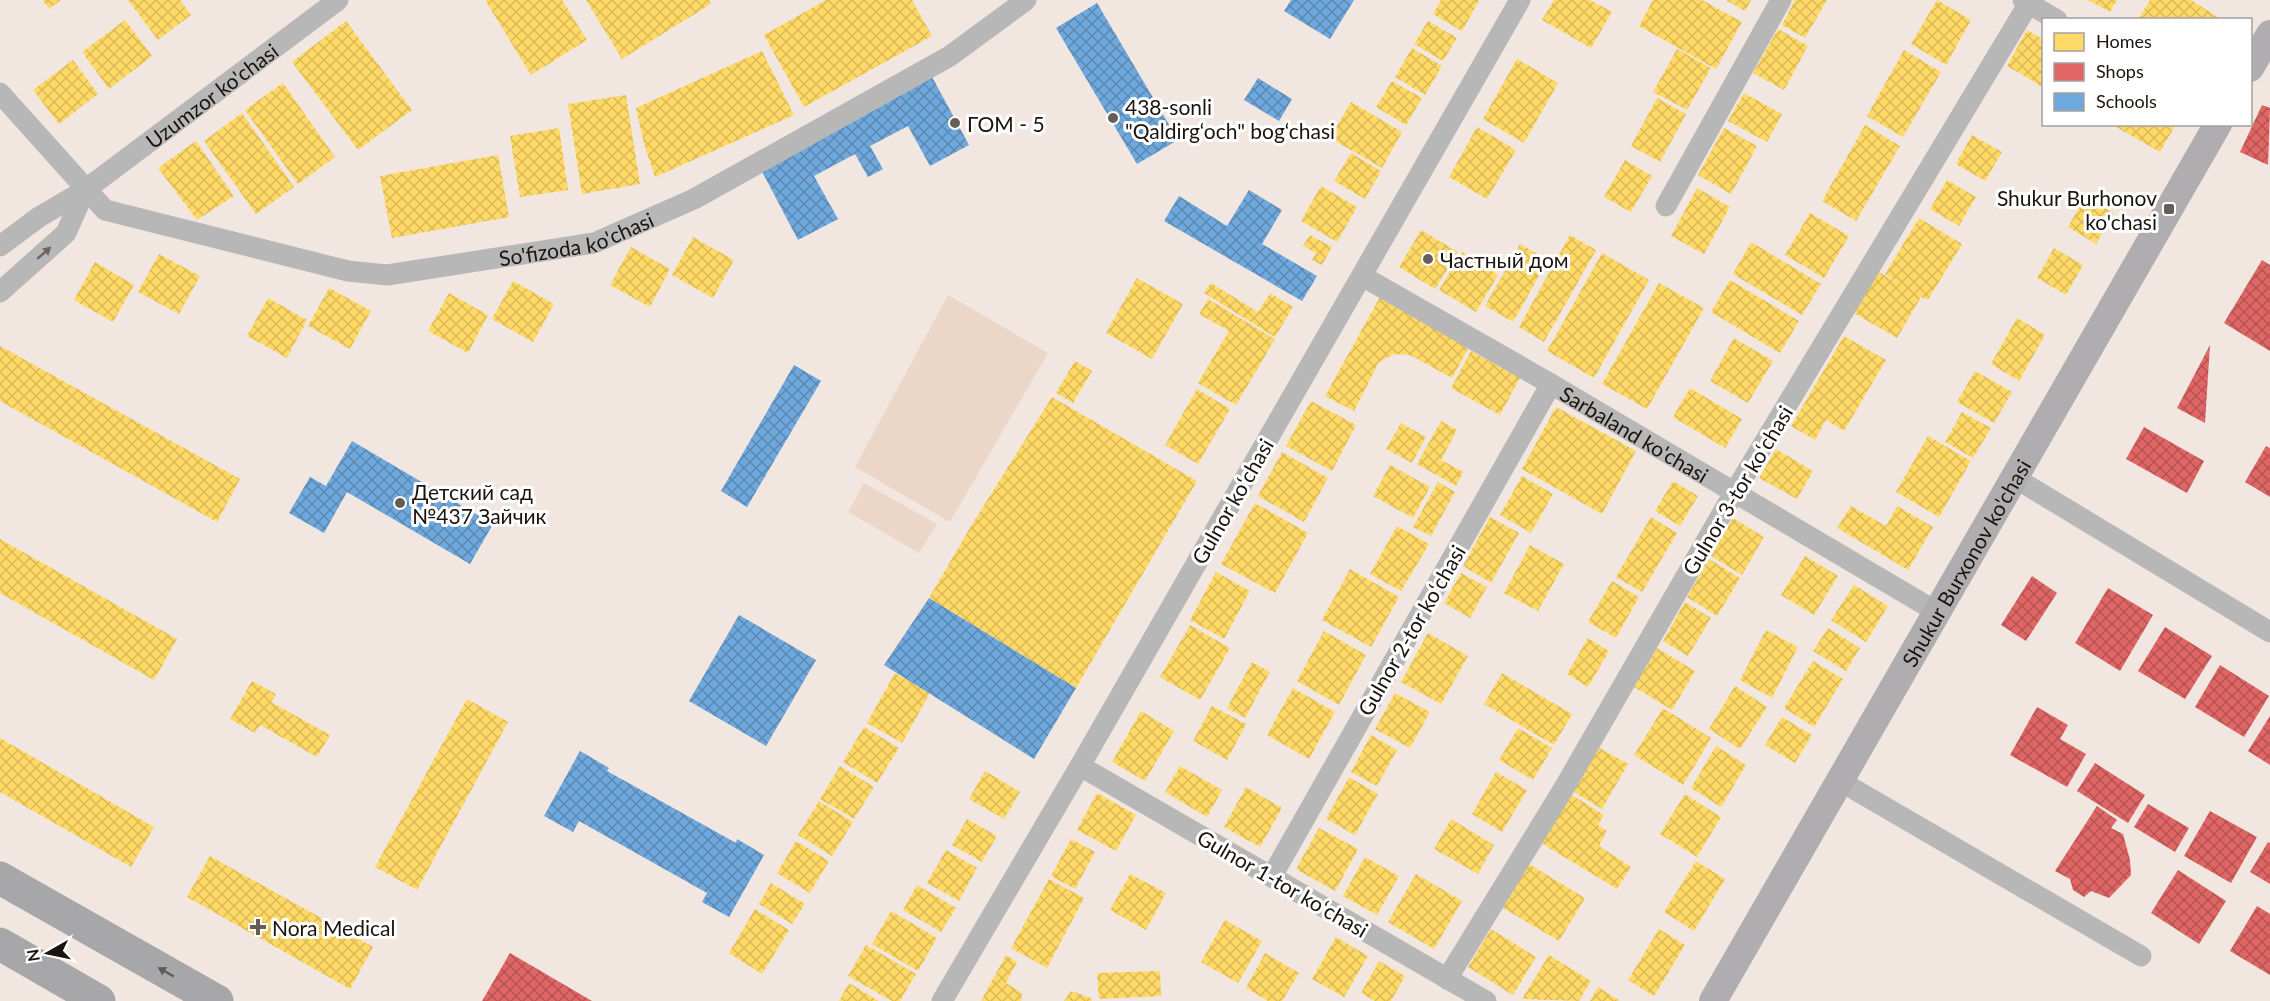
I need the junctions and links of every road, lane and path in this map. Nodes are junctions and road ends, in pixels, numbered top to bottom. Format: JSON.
{"nodes":[{"id":1,"x":338,"y":0,"type":"edge"},
{"id":2,"x":1026,"y":0,"type":"edge"},
{"id":3,"x":1520,"y":0,"type":"edge"},
{"id":4,"x":1781,"y":0,"type":"edge"},
{"id":5,"x":2026,"y":2,"type":"edge"},
{"id":6,"x":2054,"y":18,"type":"edge"},
{"id":7,"x":2270,"y":34,"type":"edge"},
{"id":8,"x":2252,"y":65,"type":"edge"},
{"id":9,"x":0,"y":93,"type":"edge"},
{"id":10,"x":2217,"y":126,"type":"edge"},
{"id":11,"x":85,"y":190,"type":"junction"},
{"id":12,"x":1666,"y":206,"type":"dead end"},
{"id":13,"x":0,"y":246,"type":"edge"},
{"id":14,"x":1362,"y":276,"type":"junction"},
{"id":15,"x":0,"y":292,"type":"edge"},
{"id":16,"x":1551,"y":384,"type":"junction"},
{"id":17,"x":2015,"y":478,"type":"junction"},
{"id":18,"x":1734,"y":493,"type":"junction"},
{"id":19,"x":1937,"y":612,"type":"junction"},
{"id":20,"x":2270,"y":632,"type":"edge"},
{"id":21,"x":1080,"y":766,"type":"junction"},
{"id":22,"x":1840,"y":781,"type":"junction"},
{"id":23,"x":1272,"y":876,"type":"junction"},
{"id":24,"x":0,"y":878,"type":"edge"},
{"id":25,"x":0,"y":944,"type":"edge"},
{"id":26,"x":2140,"y":956,"type":"dead end"},
{"id":27,"x":1447,"y":979,"type":"junction"},
{"id":28,"x":99,"y":1001,"type":"edge"},
{"id":29,"x":217,"y":1001,"type":"edge"},
{"id":30,"x":942,"y":1001,"type":"edge"},
{"id":31,"x":1485,"y":1001,"type":"edge"},
{"id":32,"x":1713,"y":1001,"type":"edge"}],
"edges":[{"from":1,"to":11,"type":"street","name":"Uzumzor ko'chasi"},
{"from":2,"to":11,"type":"street","name":"So'fizoda ko'chasi"},
{"from":3,"to":14,"type":"street","name":"Gulnor koʻchasi"},
{"from":4,"to":12,"type":"street"},
{"from":5,"to":6,"type":"street"},
{"from":5,"to":18,"type":"street","name":"Gulnor 3-tor koʻchasi"},
{"from":7,"to":8,"type":"street"},
{"from":9,"to":11,"type":"street","name":"So'fizoda ko'chasi"},
{"from":10,"to":17,"type":"street","name":"Shukur Burxonov ko'chasi"},
{"from":11,"to":13,"type":"street","name":"Uzumzor ko'chasi"},
{"from":15,"to":11,"type":"street","name":"Uzumzor ko'chasi","one_way":true},
{"from":14,"to":16,"type":"street","name":"Sarbaland ko'chasi"},
{"from":14,"to":21,"type":"street","name":"Gulnor koʻchasi"},
{"from":16,"to":18,"type":"street","name":"Sarbaland ko'chasi"},
{"from":16,"to":23,"type":"street","name":"Gulnor 2-tor koʻchasi"},
{"from":17,"to":19,"type":"street","name":"Shukur Burxonov ko'chasi"},
{"from":17,"to":20,"type":"street"},
{"from":18,"to":19,"type":"street","name":"Sarbaland ko'chasi"},
{"from":18,"to":27,"type":"street","name":"Gulnor 3-tor koʻchasi"},
{"from":19,"to":22,"type":"street","name":"Shukur Burxonov ko'chasi"},
{"from":21,"to":23,"type":"street","name":"Gulnor 1-tor koʻchasi"},
{"from":21,"to":30,"type":"street","name":"Gulnor koʻchasi"},
{"from":22,"to":26,"type":"street"},
{"from":22,"to":32,"type":"street","name":"Shukur Burxonov ko'chasi"},
{"from":23,"to":27,"type":"street","name":"Gulnor 1-tor koʻchasi"},
{"from":29,"to":24,"type":"main road","one_way":true},
{"from":25,"to":28,"type":"main road"},
{"from":27,"to":31,"type":"street","name":"Gulnor 1-tor koʻchasi"}]}
